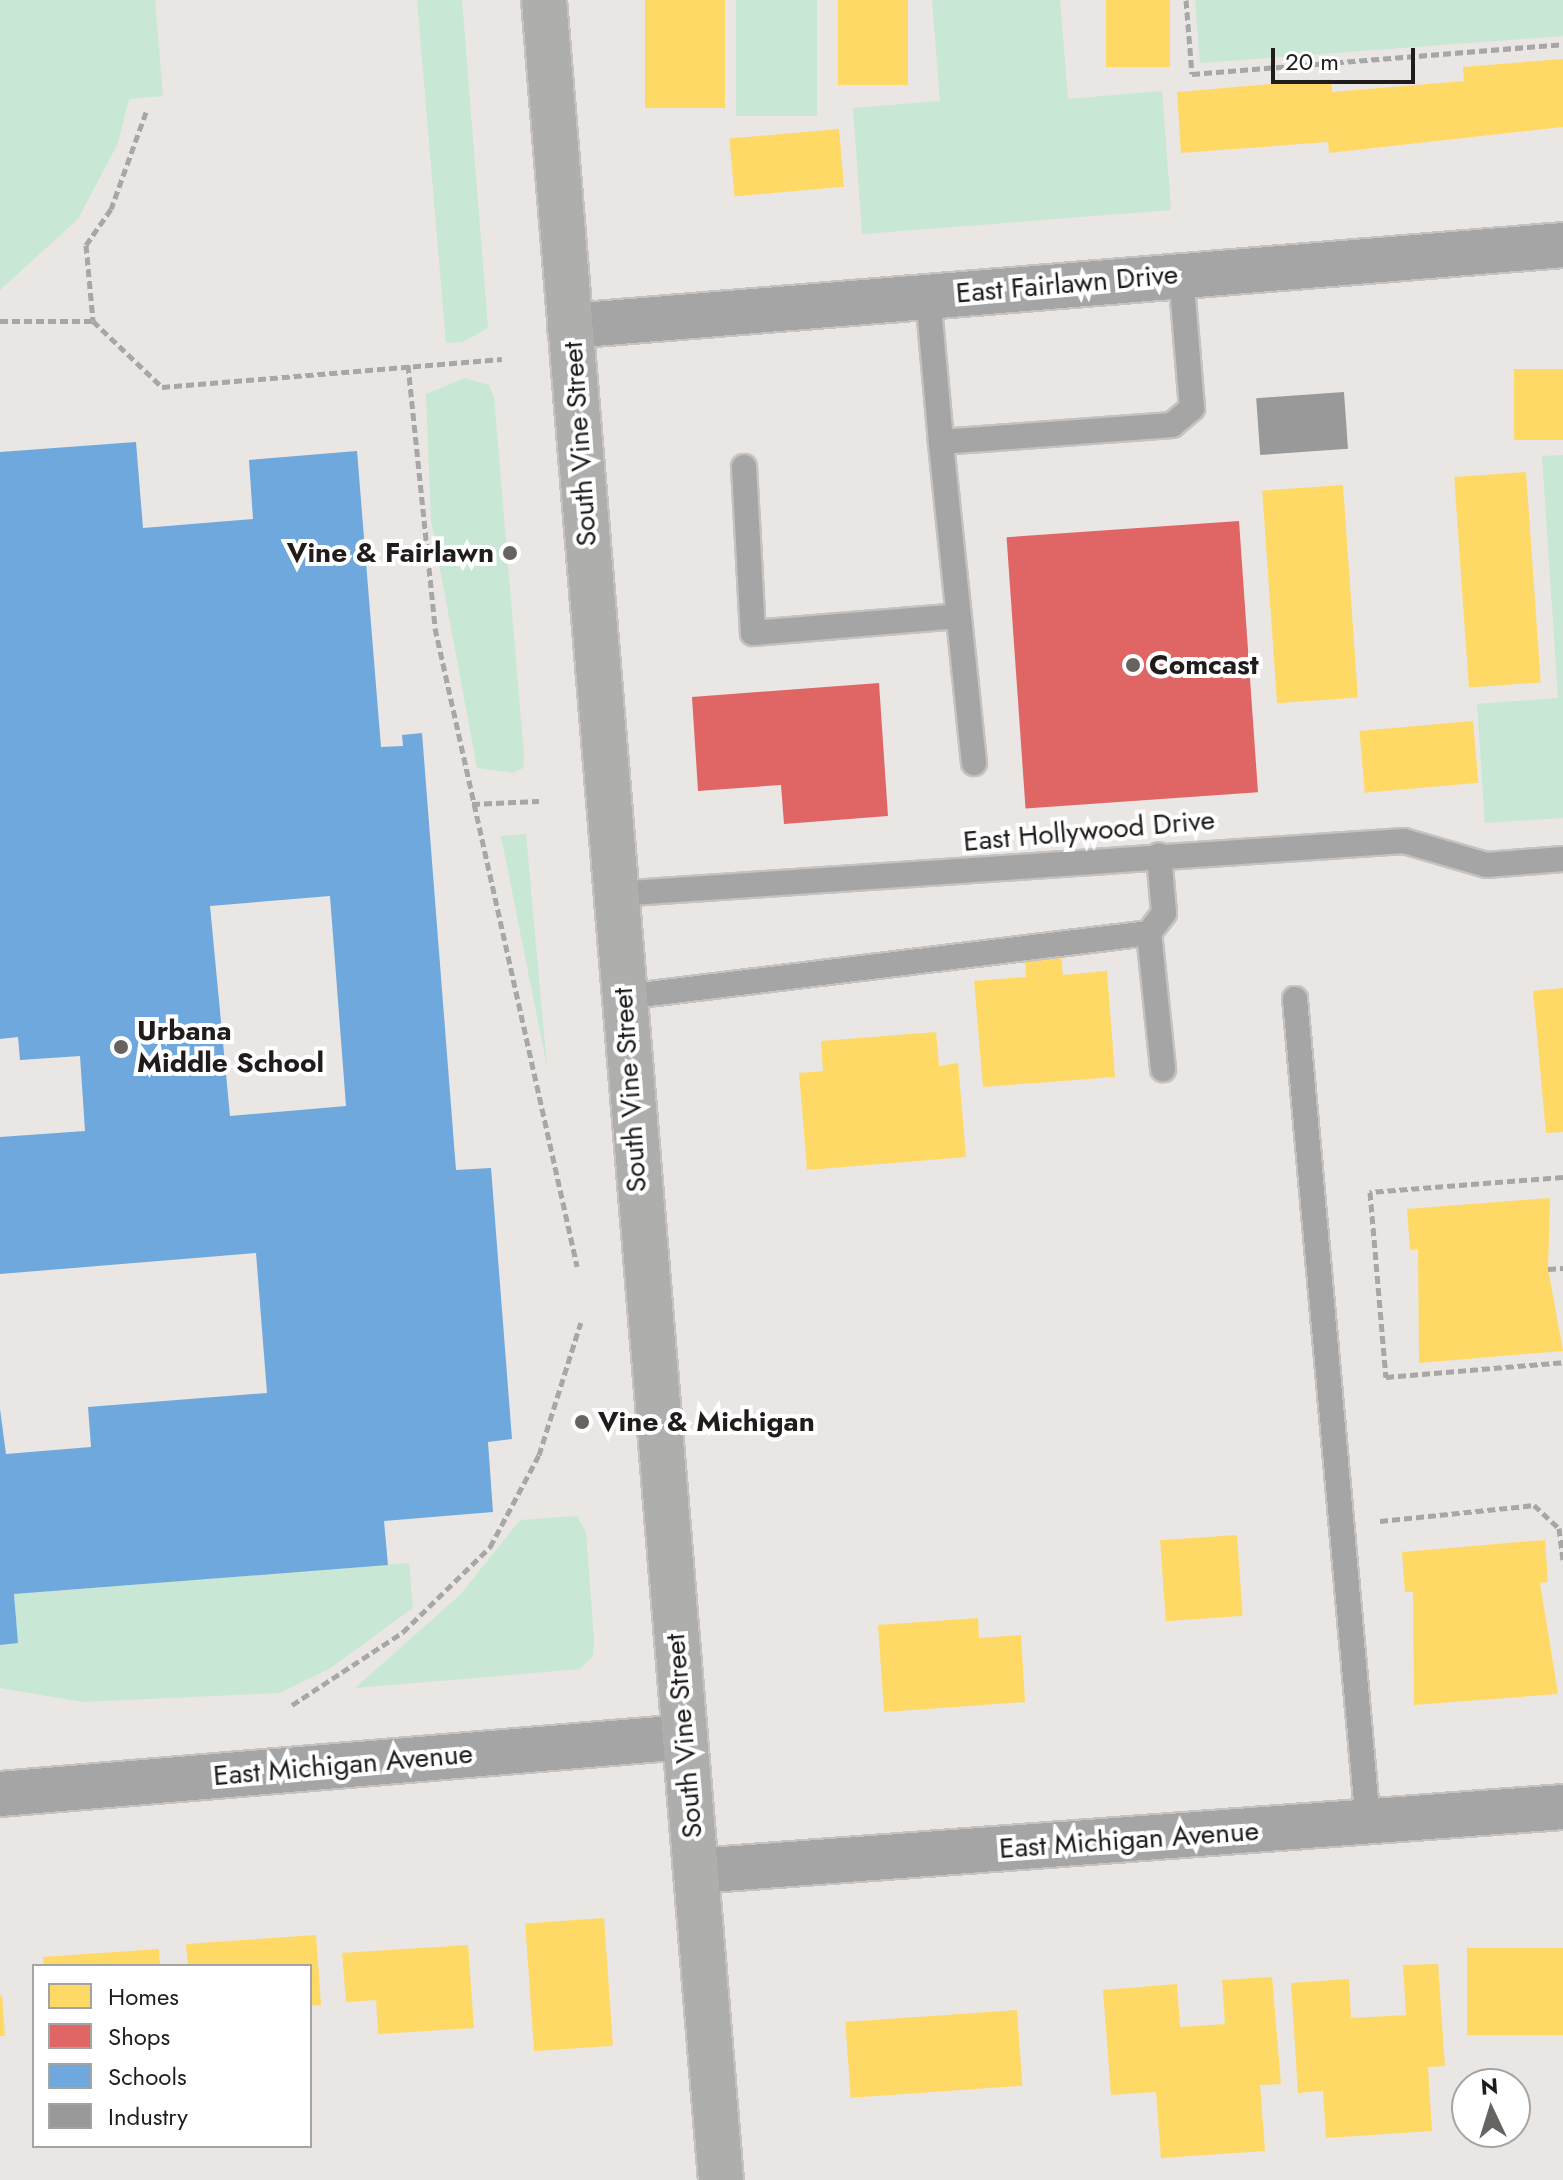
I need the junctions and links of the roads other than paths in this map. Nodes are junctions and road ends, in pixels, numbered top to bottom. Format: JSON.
{"nodes":[{"id":1,"x":544,"y":0,"type":"edge"},
{"id":2,"x":1563,"y":245,"type":"edge"},
{"id":3,"x":1181,"y":274,"type":"junction"},
{"id":4,"x":928,"y":296,"type":"junction"},
{"id":5,"x":570,"y":326,"type":"junction"},
{"id":6,"x":941,"y":442,"type":"junction"},
{"id":7,"x":744,"y":467,"type":"dead end"},
{"id":8,"x":958,"y":616,"type":"junction"},
{"id":9,"x":974,"y":763,"type":"dead end"},
{"id":10,"x":1159,"y":855,"type":"junction"},
{"id":11,"x":1563,"y":859,"type":"edge"},
{"id":12,"x":616,"y":894,"type":"junction"},
{"id":13,"x":1149,"y":933,"type":"junction"},
{"id":14,"x":624,"y":997,"type":"junction"},
{"id":15,"x":1295,"y":999,"type":"dead end"},
{"id":16,"x":1163,"y":1069,"type":"dead end"},
{"id":17,"x":685,"y":1737,"type":"junction"},
{"id":18,"x":0,"y":1794,"type":"edge"},
{"id":19,"x":1563,"y":1807,"type":"edge"},
{"id":20,"x":1368,"y":1823,"type":"junction"},
{"id":21,"x":696,"y":1871,"type":"junction"},
{"id":22,"x":721,"y":2180,"type":"edge"}],
"edges":[{"from":1,"to":5,"type":"main road","name":"South Vine Street"},
{"from":2,"to":3,"type":"street","name":"East Fairlawn Drive"},
{"from":3,"to":4,"type":"street","name":"East Fairlawn Drive"},
{"from":3,"to":6,"type":"lane"},
{"from":4,"to":5,"type":"street","name":"East Fairlawn Drive"},
{"from":4,"to":6,"type":"lane"},
{"from":5,"to":12,"type":"main road","name":"South Vine Street"},
{"from":6,"to":8,"type":"lane"},
{"from":7,"to":8,"type":"lane"},
{"from":8,"to":9,"type":"lane"},
{"from":10,"to":11,"type":"lane","name":"East Hollywood Drive"},
{"from":10,"to":12,"type":"lane","name":"East Hollywood Drive"},
{"from":10,"to":13,"type":"lane"},
{"from":12,"to":14,"type":"main road","name":"South Vine Street"},
{"from":13,"to":14,"type":"lane"},
{"from":13,"to":16,"type":"lane"},
{"from":14,"to":17,"type":"main road","name":"South Vine Street"},
{"from":15,"to":20,"type":"lane"},
{"from":17,"to":18,"type":"street","name":"East Michigan Avenue"},
{"from":17,"to":21,"type":"main road","name":"South Vine Street"},
{"from":19,"to":20,"type":"street","name":"East Michigan Avenue"},
{"from":20,"to":21,"type":"street","name":"East Michigan Avenue"},
{"from":21,"to":22,"type":"main road","name":"South Vine Street"}]}
